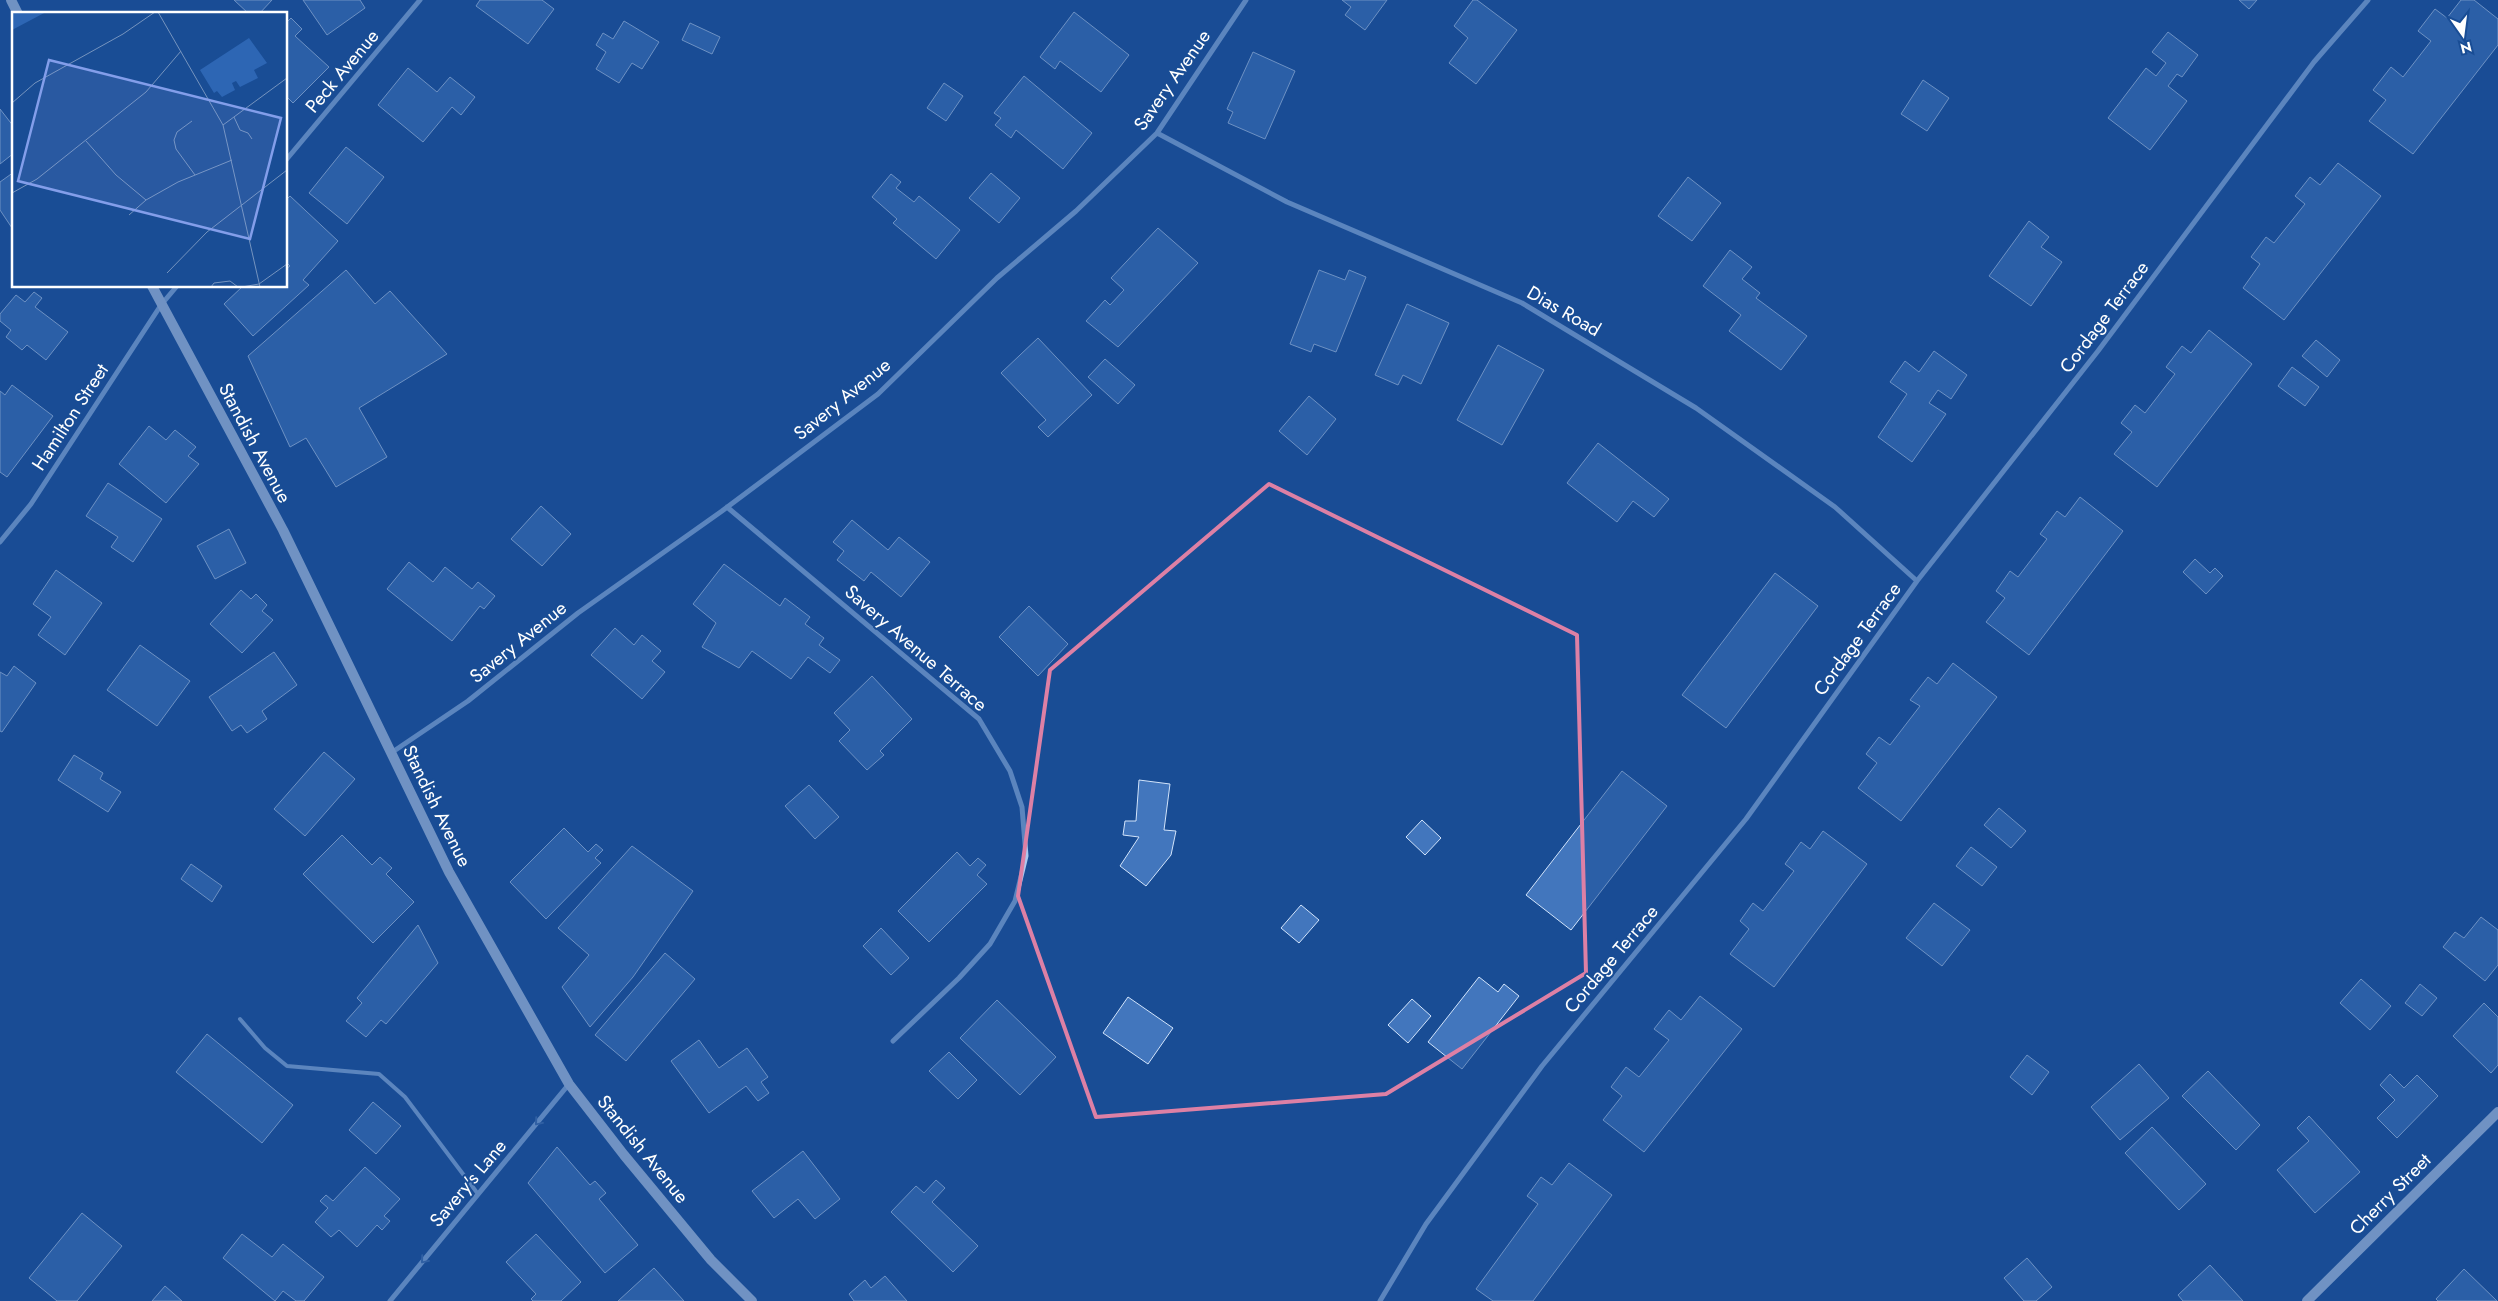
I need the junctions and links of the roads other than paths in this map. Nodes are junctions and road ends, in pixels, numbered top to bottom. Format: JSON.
{"nodes":[{"id":1,"x":11,"y":0,"type":"edge"},
{"id":2,"x":420,"y":0,"type":"edge"},
{"id":3,"x":1246,"y":0,"type":"edge"},
{"id":4,"x":2368,"y":0,"type":"edge"},
{"id":5,"x":17,"y":12,"type":"edge"},
{"id":6,"x":1157,"y":133,"type":"junction"},
{"id":7,"x":288,"y":158,"type":"edge"},
{"id":8,"x":153,"y":288,"type":"edge"},
{"id":9,"x":175,"y":288,"type":"edge"},
{"id":10,"x":161,"y":305,"type":"junction"},
{"id":11,"x":727,"y":507,"type":"junction"},
{"id":12,"x":0,"y":542,"type":"edge"},
{"id":13,"x":1917,"y":581,"type":"junction"},
{"id":14,"x":391,"y":753,"type":"junction"},
{"id":15,"x":240,"y":1019,"type":"dead end"},
{"id":16,"x":893,"y":1041,"type":"dead end"},
{"id":17,"x":569,"y":1084,"type":"junction"},
{"id":18,"x":2498,"y":1112,"type":"edge"},
{"id":19,"x":478,"y":1194,"type":"junction"},
{"id":20,"x":390,"y":1301,"type":"edge"},
{"id":21,"x":752,"y":1301,"type":"edge"},
{"id":22,"x":1380,"y":1301,"type":"edge"},
{"id":23,"x":2307,"y":1301,"type":"edge"}],
"edges":[{"from":1,"to":5,"type":"street"},
{"from":2,"to":7,"type":"street","name":"Peck Avenue"},
{"from":3,"to":6,"type":"street","name":"Savery Avenue"},
{"from":4,"to":13,"type":"street","name":"Cordage Terrace"},
{"from":6,"to":11,"type":"street","name":"Savery Avenue"},
{"from":6,"to":13,"type":"street","name":"Dias Road"},
{"from":8,"to":10,"type":"street","name":"Standish Avenue"},
{"from":9,"to":10,"type":"street"},
{"from":10,"to":12,"type":"street","name":"Hamilton Street"},
{"from":10,"to":14,"type":"street","name":"Standish Avenue"},
{"from":11,"to":14,"type":"street","name":"Savery Avenue"},
{"from":11,"to":16,"type":"street","name":"Savery Avenue Terrace"},
{"from":13,"to":22,"type":"street","name":"Cordage Terrace"},
{"from":14,"to":17,"type":"street","name":"Standish Avenue"},
{"from":15,"to":19,"type":"lane"},
{"from":17,"to":19,"type":"street","name":"Savery's Lane","one_way":true},
{"from":17,"to":21,"type":"street","name":"Standish Avenue"},
{"from":18,"to":23,"type":"street","name":"Cherry Street"},
{"from":19,"to":20,"type":"street","name":"Savery's Lane","one_way":true}]}
